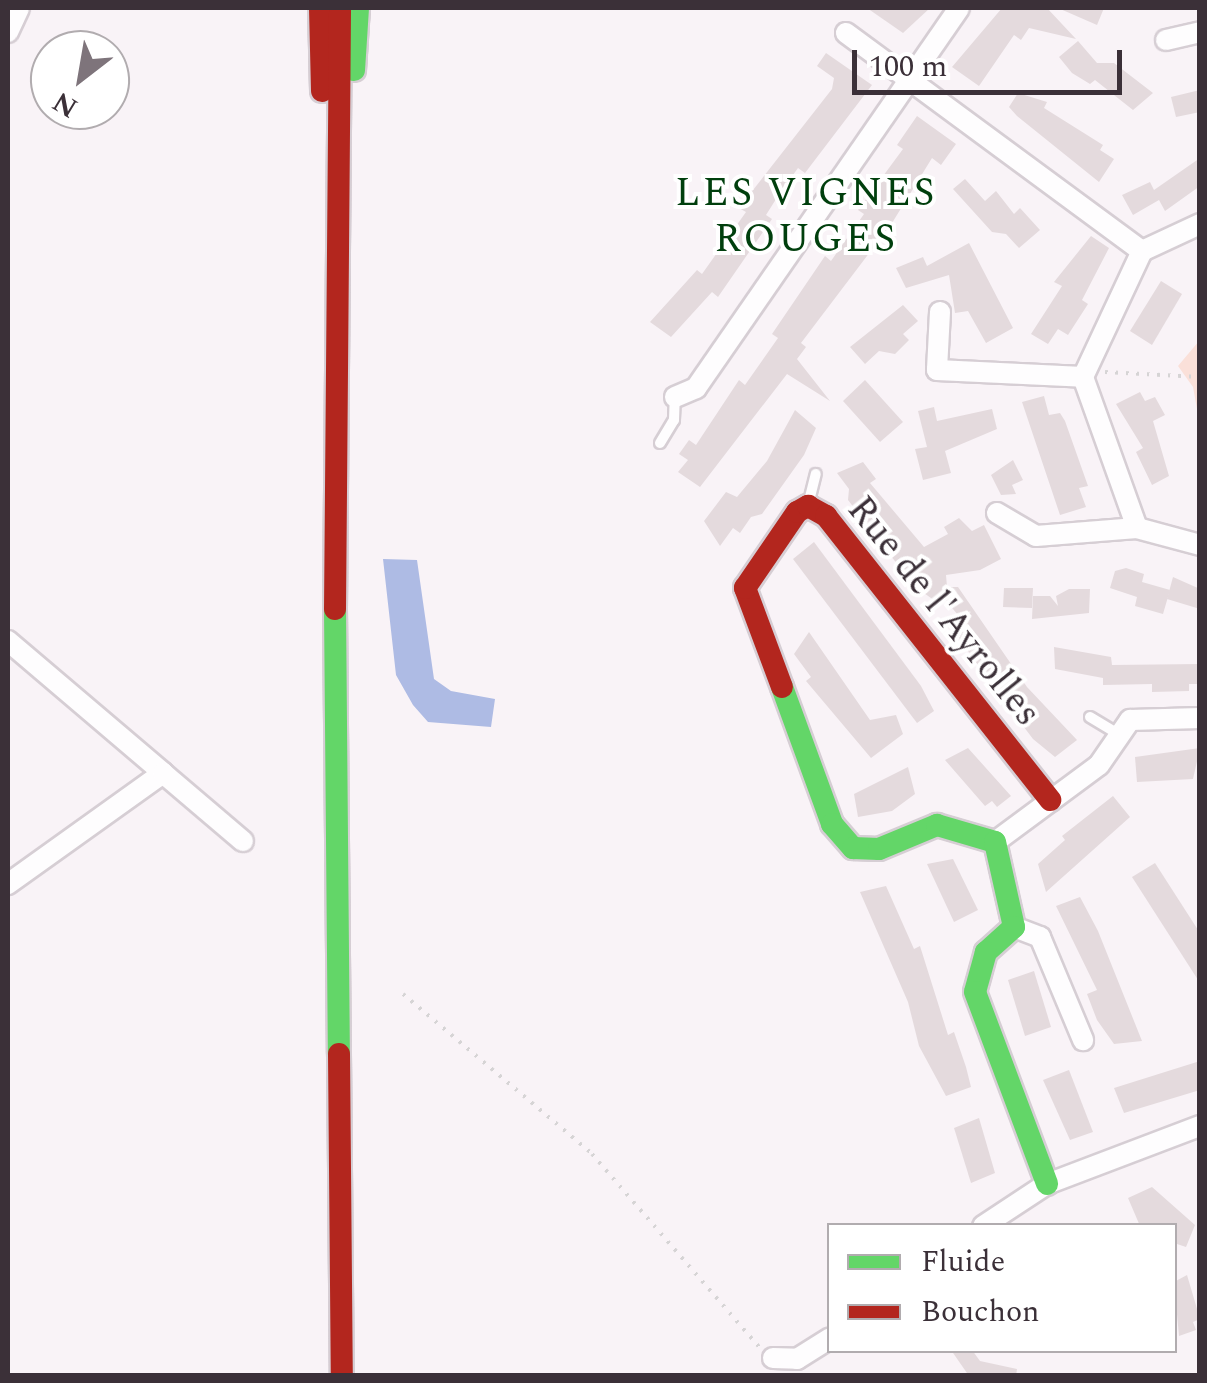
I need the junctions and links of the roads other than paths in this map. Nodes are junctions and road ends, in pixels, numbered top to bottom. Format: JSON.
{"nodes":[{"id":1,"x":19,"y":8,"type":"edge"},
{"id":2,"x":323,"y":8,"type":"edge"},
{"id":3,"x":340,"y":8,"type":"edge"},
{"id":4,"x":358,"y":8,"type":"edge"},
{"id":5,"x":959,"y":8,"type":"edge"},
{"id":6,"x":8,"y":32,"type":"edge"},
{"id":7,"x":1200,"y":32,"type":"edge"},
{"id":8,"x":846,"y":34,"type":"dead end"},
{"id":9,"x":1166,"y":40,"type":"dead end"},
{"id":10,"x":910,"y":80,"type":"junction"},
{"id":11,"x":1200,"y":224,"type":"edge"},
{"id":12,"x":1142,"y":251,"type":"junction"},
{"id":13,"x":940,"y":312,"type":"dead end"},
{"id":14,"x":338,"y":322,"type":"junction"},
{"id":15,"x":1084,"y":374,"type":"junction"},
{"id":16,"x":674,"y":397,"type":"joint"},
{"id":17,"x":660,"y":443,"type":"dead end"},
{"id":18,"x":816,"y":474,"type":"dead end"},
{"id":19,"x":808,"y":506,"type":"junction"},
{"id":20,"x":997,"y":513,"type":"dead end"},
{"id":21,"x":1137,"y":528,"type":"junction"},
{"id":22,"x":1200,"y":545,"type":"edge"},
{"id":23,"x":334,"y":610,"type":"junction"},
{"id":24,"x":8,"y":641,"type":"edge"},
{"id":25,"x":1090,"y":717,"type":"dead end"},
{"id":26,"x":1200,"y":718,"type":"edge"},
{"id":27,"x":1118,"y":734,"type":"junction"},
{"id":28,"x":163,"y":773,"type":"junction"},
{"id":29,"x":1050,"y":800,"type":"junction"},
{"id":30,"x":243,"y":841,"type":"dead end"},
{"id":31,"x":995,"y":842,"type":"junction"},
{"id":32,"x":8,"y":884,"type":"edge"},
{"id":33,"x":1014,"y":927,"type":"junction"},
{"id":34,"x":1083,"y":1040,"type":"dead end"},
{"id":35,"x":1200,"y":1126,"type":"edge"},
{"id":36,"x":1047,"y":1184,"type":"junction"},
{"id":37,"x":988,"y":1223,"type":"edge"},
{"id":38,"x":827,"y":1340,"type":"edge"},
{"id":39,"x":772,"y":1358,"type":"road end"},
{"id":40,"x":342,"y":1376,"type":"edge"}],
"edges":[{"from":1,"to":6,"type":"street"},
{"from":2,"to":23,"type":"main road"},
{"from":3,"to":14,"type":"main road"},
{"from":4,"to":14,"type":"main road"},
{"from":5,"to":10,"type":"street"},
{"from":7,"to":9,"type":"street"},
{"from":8,"to":10,"type":"street"},
{"from":10,"to":12,"type":"street"},
{"from":10,"to":16,"type":"street"},
{"from":11,"to":12,"type":"street"},
{"from":12,"to":15,"type":"street"},
{"from":13,"to":15,"type":"street"},
{"from":14,"to":23,"type":"main road"},
{"from":15,"to":21,"type":"street"},
{"from":16,"to":17,"type":"lane"},
{"from":18,"to":19,"type":"lane"},
{"from":19,"to":29,"type":"main road","name":"Rue de l'Ayrolles"},
{"from":19,"to":31,"type":"main road","name":"Rue de l'Ayrolles"},
{"from":20,"to":21,"type":"street"},
{"from":21,"to":22,"type":"street"},
{"from":23,"to":40,"type":"main road"},
{"from":24,"to":28,"type":"street"},
{"from":25,"to":27,"type":"lane"},
{"from":26,"to":27,"type":"street"},
{"from":27,"to":29,"type":"street"},
{"from":28,"to":30,"type":"street"},
{"from":28,"to":32,"type":"street"},
{"from":29,"to":31,"type":"street"},
{"from":31,"to":33,"type":"main road"},
{"from":33,"to":34,"type":"street"},
{"from":33,"to":36,"type":"main road"},
{"from":35,"to":36,"type":"street"},
{"from":36,"to":37,"type":"street"},
{"from":38,"to":39,"type":"street"}]}
